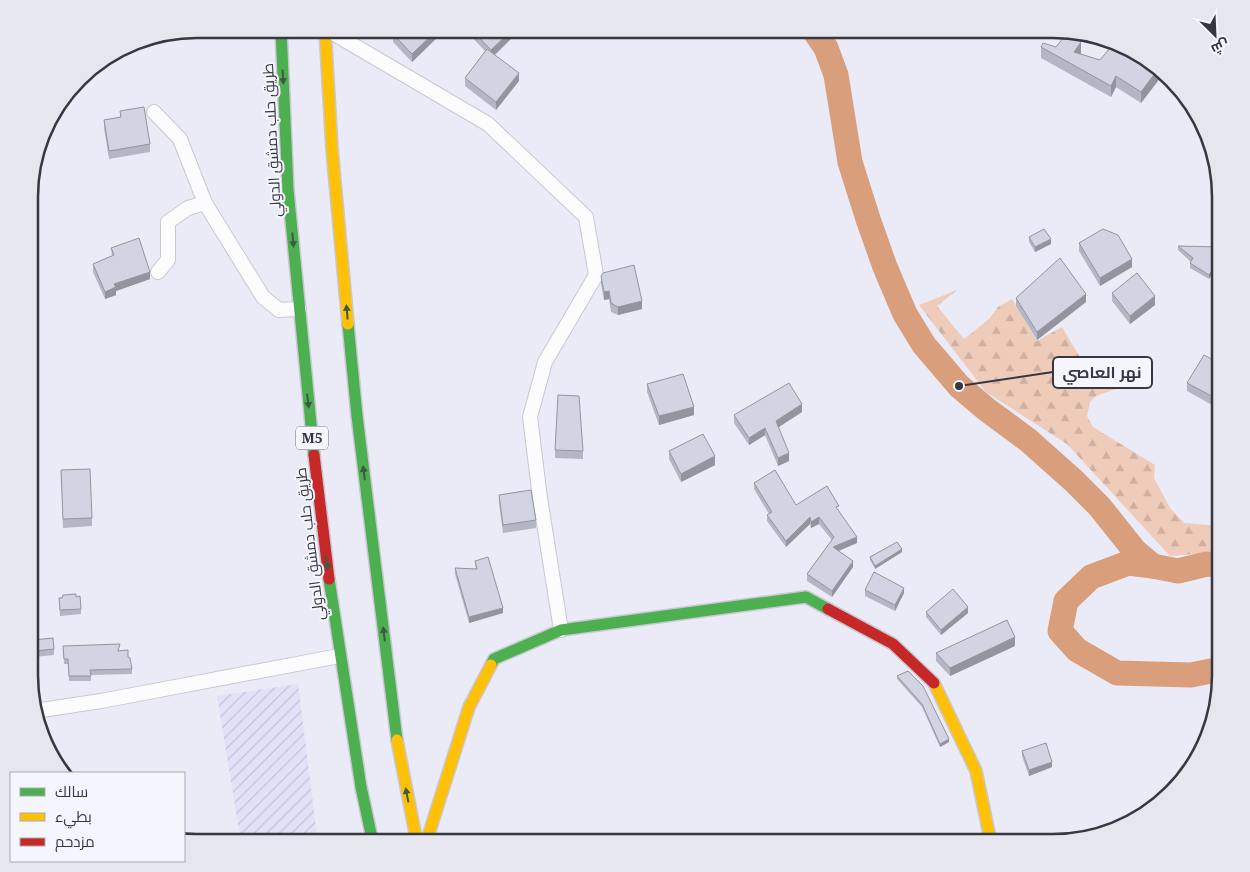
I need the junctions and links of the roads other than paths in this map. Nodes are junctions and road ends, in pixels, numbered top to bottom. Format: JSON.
{"nodes":[{"id":1,"x":281,"y":38,"type":"edge"},
{"id":2,"x":326,"y":38,"type":"edge"},
{"id":3,"x":340,"y":38,"type":"edge"},
{"id":4,"x":154,"y":112,"type":"dead end"},
{"id":5,"x":205,"y":202,"type":"junction"},
{"id":6,"x":158,"y":272,"type":"dead end"},
{"id":7,"x":299,"y":309,"type":"junction"},
{"id":8,"x":561,"y":630,"type":"junction"},
{"id":9,"x":339,"y":656,"type":"junction"},
{"id":10,"x":42,"y":710,"type":"edge"},
{"id":11,"x":371,"y":834,"type":"edge"},
{"id":12,"x":415,"y":834,"type":"edge"},
{"id":13,"x":429,"y":834,"type":"edge"},
{"id":14,"x":990,"y":834,"type":"edge"}],
"edges":[{"from":1,"to":7,"type":"main road","name":"طريق حلب دمشق الدولي","number":"M5","one_way":true},
{"from":12,"to":2,"type":"main road","one_way":true},
{"from":3,"to":8,"type":"street"},
{"from":4,"to":5,"type":"street"},
{"from":5,"to":6,"type":"street"},
{"from":5,"to":7,"type":"street"},
{"from":7,"to":9,"type":"main road","name":"طريق حلب دمشق الدولي","number":"M5","one_way":true},
{"from":8,"to":13,"type":"main road"},
{"from":8,"to":14,"type":"main road"},
{"from":9,"to":10,"type":"street"},
{"from":9,"to":11,"type":"main road","name":"طريق حلب دمشق الدولي","number":"M5"}]}
